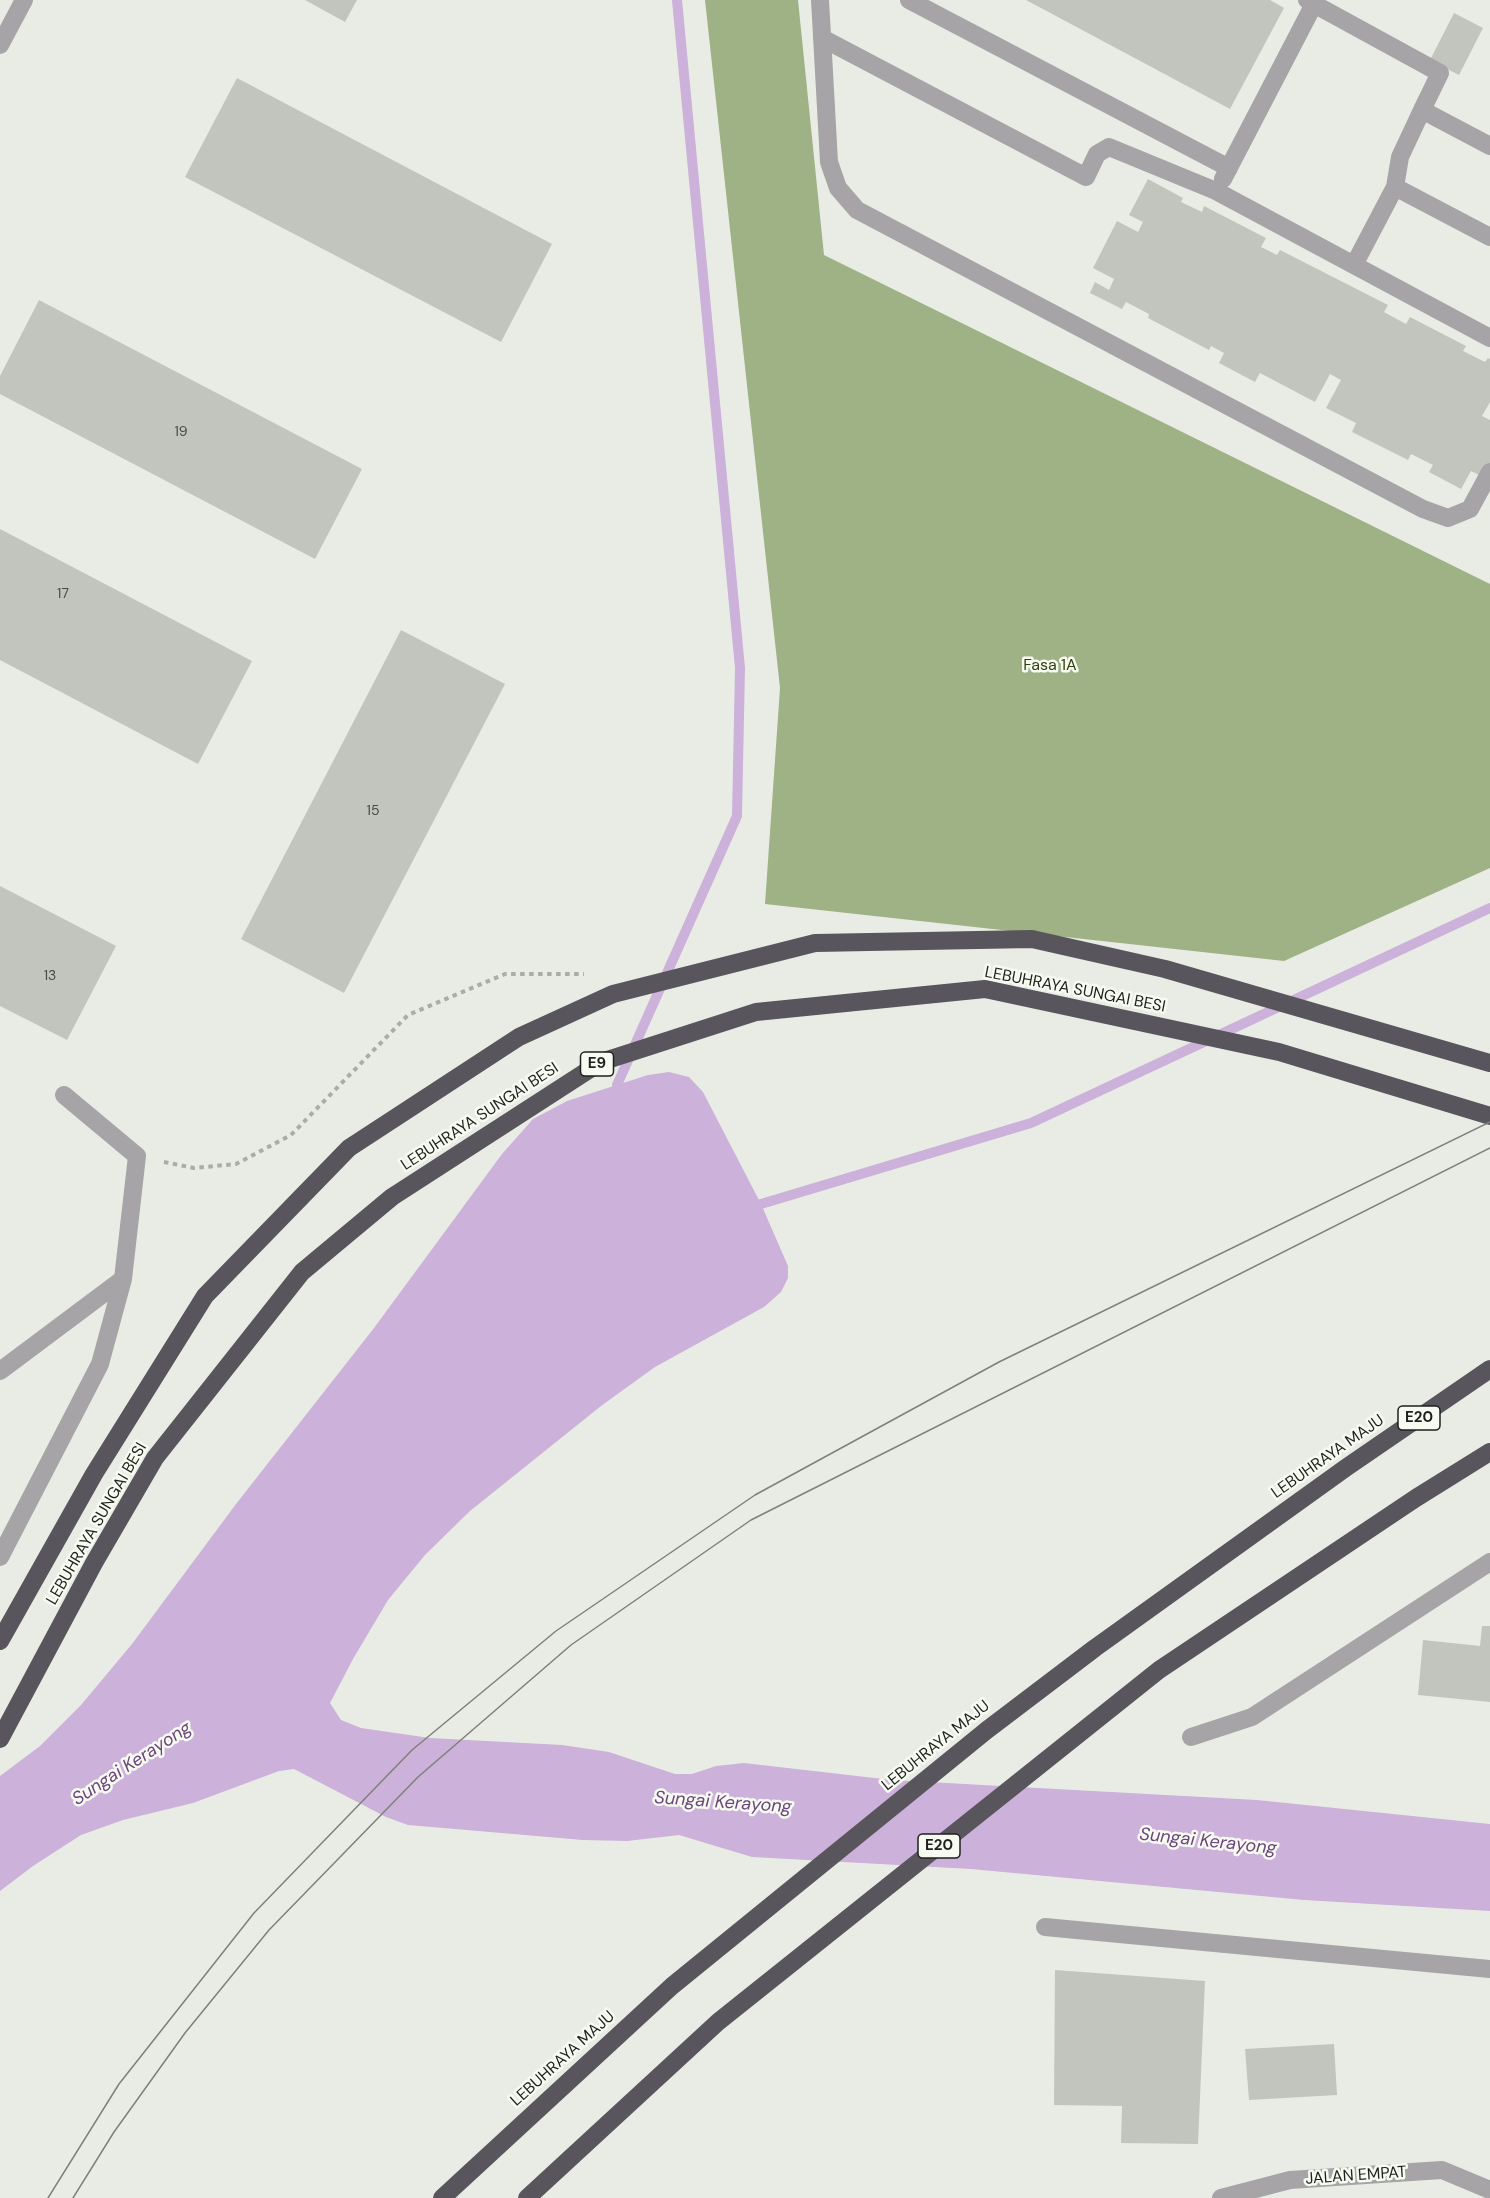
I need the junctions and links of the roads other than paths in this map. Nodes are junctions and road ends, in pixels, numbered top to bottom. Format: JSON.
{"nodes":[{"id":1,"x":24,"y":0,"type":"edge"},
{"id":2,"x":820,"y":0,"type":"edge"},
{"id":3,"x":909,"y":0,"type":"edge"},
{"id":4,"x":1310,"y":2,"type":"edge"},
{"id":5,"x":822,"y":38,"type":"junction"},
{"id":6,"x":0,"y":45,"type":"edge"},
{"id":7,"x":1422,"y":110,"type":"junction"},
{"id":8,"x":1490,"y":146,"type":"edge"},
{"id":9,"x":1229,"y":168,"type":"junction"},
{"id":10,"x":1395,"y":187,"type":"junction"},
{"id":11,"x":1216,"y":191,"type":"junction"},
{"id":12,"x":1490,"y":237,"type":"edge"},
{"id":13,"x":1354,"y":265,"type":"junction"},
{"id":14,"x":1490,"y":338,"type":"edge"},
{"id":15,"x":1490,"y":472,"type":"edge"},
{"id":16,"x":1490,"y":1063,"type":"edge"},
{"id":17,"x":64,"y":1095,"type":"dead end"},
{"id":18,"x":1490,"y":1116,"type":"edge"},
{"id":19,"x":123,"y":1279,"type":"junction"},
{"id":20,"x":1490,"y":1369,"type":"edge"},
{"id":21,"x":0,"y":1371,"type":"edge"},
{"id":22,"x":1490,"y":1452,"type":"edge"},
{"id":23,"x":0,"y":1557,"type":"edge"},
{"id":24,"x":1490,"y":1562,"type":"edge"},
{"id":25,"x":0,"y":1641,"type":"edge"},
{"id":26,"x":1191,"y":1737,"type":"dead end"},
{"id":27,"x":0,"y":1739,"type":"edge"},
{"id":28,"x":1045,"y":1927,"type":"dead end"},
{"id":29,"x":1490,"y":1969,"type":"edge"},
{"id":30,"x":1490,"y":2190,"type":"edge"},
{"id":31,"x":442,"y":2198,"type":"edge"},
{"id":32,"x":527,"y":2198,"type":"edge"},
{"id":33,"x":1221,"y":2198,"type":"edge"}],
"edges":[{"from":1,"to":6,"type":"street"},
{"from":2,"to":5,"type":"street"},
{"from":3,"to":9,"type":"street"},
{"from":4,"to":7,"type":"street"},
{"from":4,"to":9,"type":"street"},
{"from":5,"to":11,"type":"street"},
{"from":5,"to":15,"type":"street"},
{"from":7,"to":8,"type":"street"},
{"from":7,"to":10,"type":"street"},
{"from":9,"to":11,"type":"street"},
{"from":10,"to":12,"type":"street"},
{"from":10,"to":13,"type":"street"},
{"from":11,"to":13,"type":"street"},
{"from":13,"to":14,"type":"street"},
{"from":16,"to":25,"type":"highway","name":"LEBUHRAYA SUNGAI BESI"},
{"from":17,"to":19,"type":"street"},
{"from":18,"to":27,"type":"highway","name":"LEBUHRAYA SUNGAI BESI","number":"E9"},
{"from":19,"to":21,"type":"street"},
{"from":19,"to":23,"type":"street"},
{"from":20,"to":31,"type":"highway","name":"LEBUHRAYA MAJU","number":"E20"},
{"from":22,"to":32,"type":"highway","number":"E20"},
{"from":24,"to":26,"type":"street"},
{"from":28,"to":29,"type":"street"},
{"from":30,"to":33,"type":"street","name":"JALAN EMPAT"}]}
